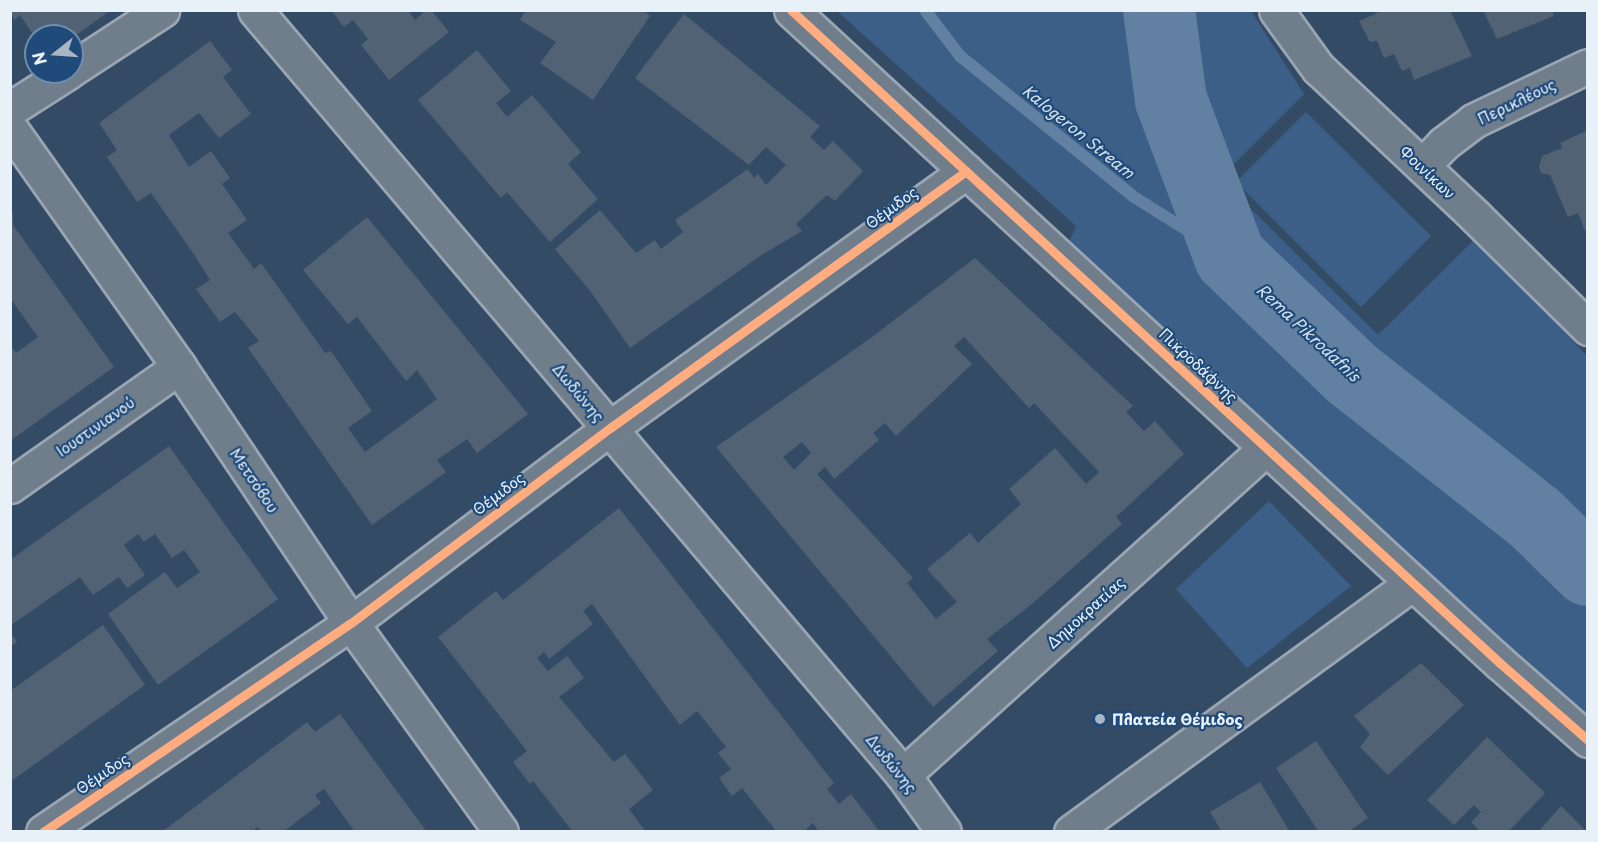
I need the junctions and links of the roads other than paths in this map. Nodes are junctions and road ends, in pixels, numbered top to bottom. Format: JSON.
{"nodes":[{"id":1,"x":162,"y":10,"type":"edge"},
{"id":2,"x":255,"y":10,"type":"edge"},
{"id":3,"x":791,"y":10,"type":"edge"},
{"id":4,"x":1276,"y":10,"type":"edge"},
{"id":5,"x":84,"y":61,"type":"edge"},
{"id":6,"x":1587,"y":66,"type":"edge"},
{"id":7,"x":49,"y":84,"type":"edge"},
{"id":8,"x":10,"y":109,"type":"edge"},
{"id":9,"x":10,"y":128,"type":"edge"},
{"id":10,"x":1422,"y":166,"type":"junction"},
{"id":11,"x":966,"y":171,"type":"junction"},
{"id":12,"x":1587,"y":328,"type":"edge"},
{"id":13,"x":179,"y":367,"type":"junction"},
{"id":14,"x":610,"y":428,"type":"junction"},
{"id":15,"x":1266,"y":448,"type":"junction"},
{"id":16,"x":10,"y":486,"type":"edge"},
{"id":17,"x":1413,"y":583,"type":"junction"},
{"id":18,"x":351,"y":623,"type":"junction"},
{"id":19,"x":1587,"y":740,"type":"edge"},
{"id":20,"x":903,"y":775,"type":"junction"},
{"id":21,"x":43,"y":831,"type":"edge"},
{"id":22,"x":501,"y":831,"type":"edge"},
{"id":23,"x":944,"y":831,"type":"edge"},
{"id":24,"x":1071,"y":831,"type":"edge"}],
"edges":[{"from":1,"to":5,"type":"street"},
{"from":2,"to":14,"type":"street","name":"Δωδώνης"},
{"from":3,"to":11,"type":"street","name":"Πικροδάφνης"},
{"from":4,"to":10,"type":"street","name":"Φοινίκων"},
{"from":6,"to":10,"type":"street","name":"Περικλέους"},
{"from":7,"to":8,"type":"street"},
{"from":9,"to":13,"type":"street","name":"Μετσόβου"},
{"from":10,"to":12,"type":"street","name":"Φοινίκων"},
{"from":11,"to":14,"type":"street","name":"Θέμιδος"},
{"from":11,"to":15,"type":"street","name":"Πικροδάφνης"},
{"from":13,"to":16,"type":"street","name":"Ιουστινιανού"},
{"from":13,"to":18,"type":"street","name":"Μετσόβου"},
{"from":14,"to":18,"type":"street","name":"Θέμιδος"},
{"from":14,"to":20,"type":"street","name":"Δωδώνης"},
{"from":15,"to":17,"type":"street","name":"Πικροδάφνης"},
{"from":15,"to":20,"type":"street","name":"Δημοκρατίας"},
{"from":17,"to":19,"type":"street","name":"Πικροδάφνης"},
{"from":17,"to":24,"type":"street"},
{"from":18,"to":21,"type":"street","name":"Θέμιδος"},
{"from":18,"to":22,"type":"street","name":"Μετσόβου"},
{"from":20,"to":23,"type":"street","name":"Δωδώνης"}]}
